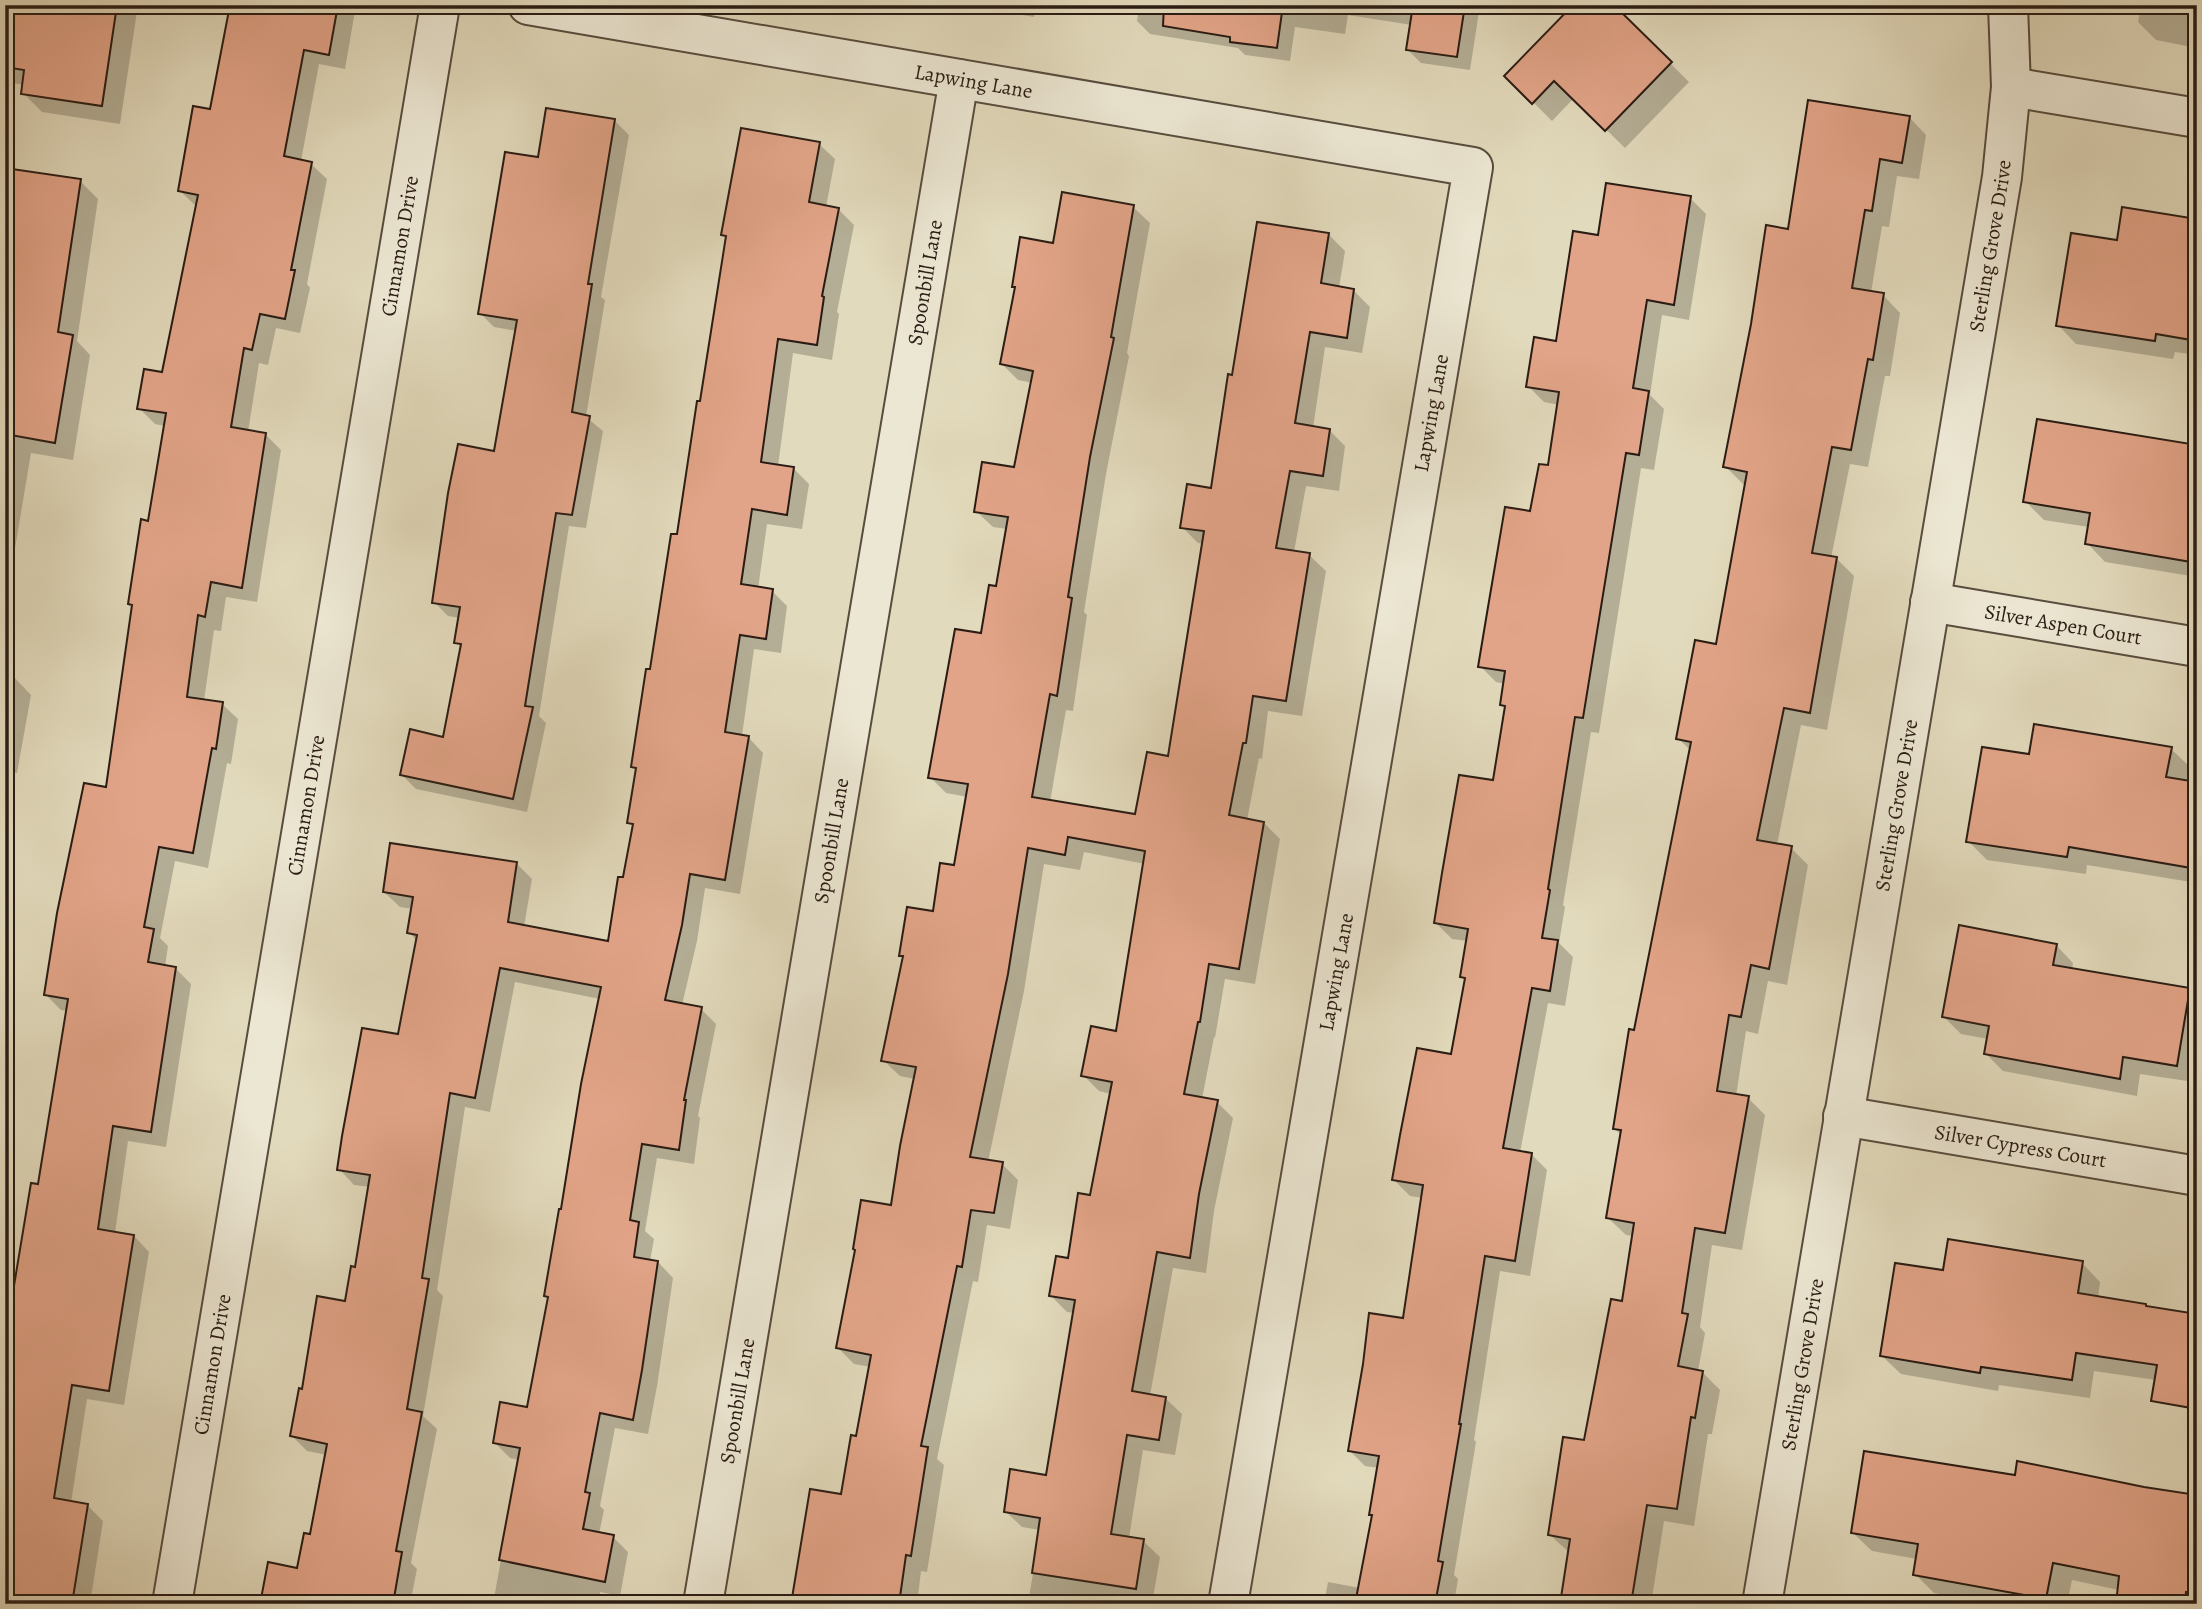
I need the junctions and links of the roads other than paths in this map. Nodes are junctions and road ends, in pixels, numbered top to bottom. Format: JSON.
{"nodes":[{"id":1,"x":440,"y":5,"type":"edge"},
{"id":2,"x":528,"y":5,"type":"edge"},
{"id":3,"x":2008,"y":5,"type":"edge"},
{"id":4,"x":960,"y":79,"type":"junction"},
{"id":5,"x":2011,"y":87,"type":"junction"},
{"id":6,"x":2197,"y":118,"type":"edge"},
{"id":7,"x":1930,"y":602,"type":"junction"},
{"id":8,"x":2197,"y":647,"type":"edge"},
{"id":9,"x":1843,"y":1116,"type":"junction"},
{"id":10,"x":2197,"y":1176,"type":"edge"},
{"id":11,"x":172,"y":1604,"type":"edge"},
{"id":12,"x":703,"y":1604,"type":"edge"},
{"id":13,"x":1228,"y":1604,"type":"edge"},
{"id":14,"x":1762,"y":1604,"type":"edge"}],
"edges":[{"from":1,"to":11,"type":"street","name":"Cinnamon Drive"},
{"from":2,"to":4,"type":"street","name":"Lapwing Lane"},
{"from":3,"to":5,"type":"street","name":"Sterling Grove Drive"},
{"from":4,"to":12,"type":"street","name":"Spoonbill Lane"},
{"from":4,"to":13,"type":"street","name":"Lapwing Lane"},
{"from":5,"to":6,"type":"street"},
{"from":5,"to":7,"type":"street","name":"Sterling Grove Drive"},
{"from":7,"to":8,"type":"street","name":"Silver Aspen Court"},
{"from":7,"to":9,"type":"street","name":"Sterling Grove Drive"},
{"from":9,"to":10,"type":"street","name":"Silver Cypress Court"},
{"from":9,"to":14,"type":"street","name":"Sterling Grove Drive"}]}
